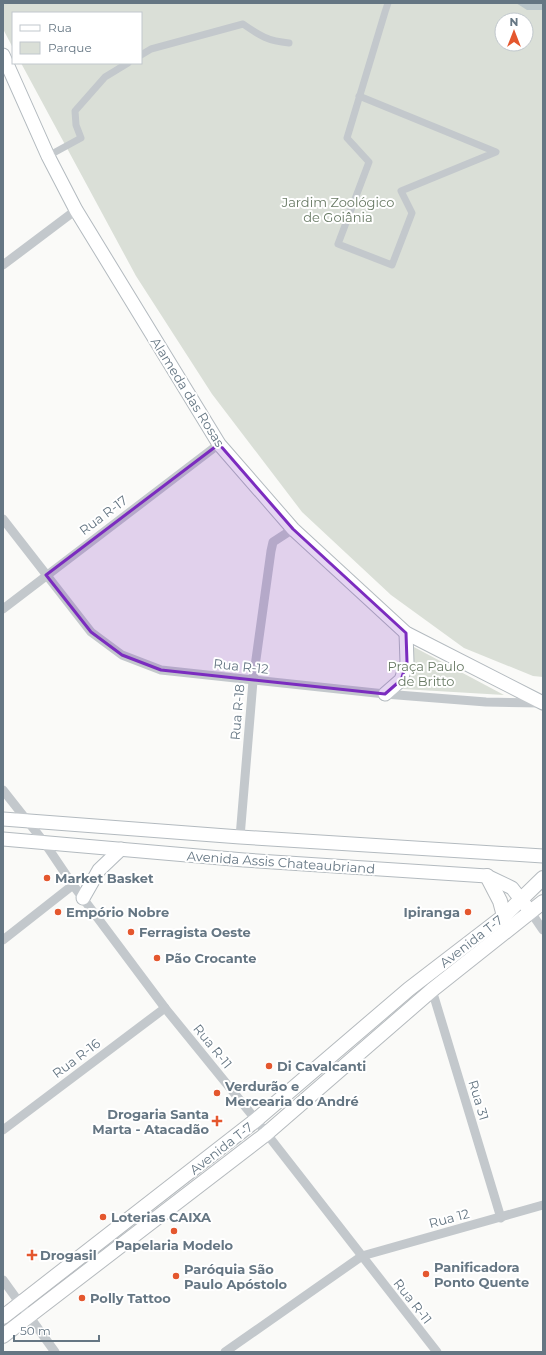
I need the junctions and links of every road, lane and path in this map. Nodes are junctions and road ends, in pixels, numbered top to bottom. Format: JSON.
{"nodes":[{"id":1,"x":388,"y":3,"type":"edge"},
{"id":2,"x":289,"y":43,"type":"dead end"},
{"id":3,"x":142,"y":54,"type":"edge"},
{"id":4,"x":3,"y":55,"type":"edge"},
{"id":5,"x":126,"y":64,"type":"edge"},
{"id":6,"x":359,"y":96,"type":"junction"},
{"id":7,"x":48,"y":156,"type":"junction"},
{"id":8,"x":76,"y":210,"type":"junction"},
{"id":9,"x":3,"y":265,"type":"edge"},
{"id":10,"x":219,"y":444,"type":"junction"},
{"id":11,"x":3,"y":519,"type":"edge"},
{"id":12,"x":293,"y":529,"type":"junction"},
{"id":13,"x":46,"y":575,"type":"junction"},
{"id":14,"x":3,"y":609,"type":"edge"},
{"id":15,"x":406,"y":634,"type":"junction"},
{"id":16,"x":253,"y":681,"type":"junction"},
{"id":17,"x":385,"y":694,"type":"junction"},
{"id":18,"x":542,"y":703,"type":"edge"},
{"id":19,"x":3,"y":790,"type":"edge"},
{"id":20,"x":3,"y":819,"type":"edge"},
{"id":21,"x":27,"y":821,"type":"junction"},
{"id":22,"x":240,"y":837,"type":"junction"},
{"id":23,"x":3,"y":839,"type":"edge"},
{"id":24,"x":44,"y":842,"type":"junction"},
{"id":25,"x":121,"y":849,"type":"junction"},
{"id":26,"x":543,"y":856,"type":"edge"},
{"id":27,"x":487,"y":876,"type":"junction"},
{"id":28,"x":543,"y":878,"type":"edge"},
{"id":29,"x":73,"y":885,"type":"junction"},
{"id":30,"x":83,"y":898,"type":"junction"},
{"id":31,"x":521,"y":900,"type":"junction"},
{"id":32,"x":543,"y":902,"type":"edge"},
{"id":33,"x":530,"y":911,"type":"junction"},
{"id":34,"x":504,"y":916,"type":"junction"},
{"id":35,"x":543,"y":930,"type":"edge"},
{"id":36,"x":3,"y":940,"type":"edge"},
{"id":37,"x":432,"y":990,"type":"junction"},
{"id":38,"x":165,"y":1008,"type":"junction"},
{"id":39,"x":256,"y":1120,"type":"junction"},
{"id":40,"x":3,"y":1130,"type":"edge"},
{"id":41,"x":266,"y":1134,"type":"junction"},
{"id":42,"x":543,"y":1205,"type":"edge"},
{"id":43,"x":501,"y":1218,"type":"junction"},
{"id":44,"x":362,"y":1256,"type":"junction"},
{"id":45,"x":3,"y":1280,"type":"edge"},
{"id":46,"x":21,"y":1303,"type":"junction"},
{"id":47,"x":29,"y":1316,"type":"junction"},
{"id":48,"x":3,"y":1317,"type":"edge"},
{"id":49,"x":3,"y":1336,"type":"edge"},
{"id":50,"x":55,"y":1352,"type":"edge"},
{"id":51,"x":225,"y":1352,"type":"edge"},
{"id":52,"x":437,"y":1352,"type":"edge"}],
"edges":[{"from":1,"to":6,"type":"street"},
{"from":2,"to":3,"type":"street"},
{"from":4,"to":7,"type":"main road","name":"Alameda das Rosas"},
{"from":5,"to":7,"type":"street"},
{"from":6,"to":6,"type":"street"},
{"from":7,"to":8,"type":"main road","name":"Alameda das Rosas"},
{"from":8,"to":9,"type":"street"},
{"from":8,"to":10,"type":"main road","name":"Alameda das Rosas"},
{"from":10,"to":12,"type":"main road","name":"Alameda das Rosas"},
{"from":10,"to":13,"type":"street","name":"Rua R-17"},
{"from":11,"to":13,"type":"street","name":"Rua R-12"},
{"from":12,"to":15,"type":"main road","name":"Alameda das Rosas"},
{"from":12,"to":16,"type":"street","name":"Rua R-18"},
{"from":13,"to":14,"type":"street","name":"Rua R-17"},
{"from":13,"to":16,"type":"street","name":"Rua R-12"},
{"from":15,"to":17,"type":"main road"},
{"from":15,"to":18,"type":"main road","name":"Alameda das Rosas"},
{"from":16,"to":17,"type":"street","name":"Rua R-12"},
{"from":16,"to":22,"type":"street","name":"Rua R-18"},
{"from":17,"to":18,"type":"street","name":"Rua R-12"},
{"from":19,"to":21,"type":"street","name":"Rua R-11"},
{"from":20,"to":21,"type":"main road","name":"Avenida Assis Chateaubriand"},
{"from":21,"to":22,"type":"main road","name":"Avenida Assis Chateaubriand"},
{"from":21,"to":24,"type":"street","name":"Rua R-11"},
{"from":22,"to":26,"type":"main road","name":"Avenida Assis Chateaubriand"},
{"from":23,"to":24,"type":"main road","name":"Avenida Assis Chateaubriand"},
{"from":24,"to":25,"type":"main road","name":"Avenida Assis Chateaubriand"},
{"from":24,"to":29,"type":"street","name":"Rua R-11"},
{"from":25,"to":27,"type":"main road","name":"Avenida Assis Chateaubriand"},
{"from":25,"to":30,"type":"main road"},
{"from":27,"to":31,"type":"main road","name":"Avenida Assis Chateaubriand"},
{"from":27,"to":34,"type":"main road"},
{"from":28,"to":31,"type":"main road","name":"Avenida T-7"},
{"from":29,"to":30,"type":"street","name":"Rua R-11"},
{"from":29,"to":36,"type":"street"},
{"from":30,"to":38,"type":"street","name":"Rua R-11"},
{"from":31,"to":33,"type":"main road","name":"Avenida Assis Chateaubriand"},
{"from":31,"to":34,"type":"main road","name":"Avenida T-7"},
{"from":32,"to":33,"type":"main road"},
{"from":33,"to":35,"type":"street"},
{"from":33,"to":37,"type":"main road","name":"Avenida T-7"},
{"from":34,"to":39,"type":"main road","name":"Avenida T-7"},
{"from":37,"to":41,"type":"main road","name":"Avenida T-7"},
{"from":37,"to":43,"type":"street","name":"Rua 31"},
{"from":38,"to":39,"type":"street","name":"Rua R-11"},
{"from":38,"to":40,"type":"street","name":"Rua R-16"},
{"from":39,"to":41,"type":"street","name":"Rua R-11"},
{"from":39,"to":46,"type":"main road","name":"Avenida T-7"},
{"from":41,"to":44,"type":"street","name":"Rua R-11"},
{"from":41,"to":47,"type":"main road","name":"Avenida T-7"},
{"from":42,"to":43,"type":"street","name":"Rua 12"},
{"from":43,"to":44,"type":"street","name":"Rua 12"},
{"from":44,"to":51,"type":"street","name":"Rua 12"},
{"from":44,"to":52,"type":"street","name":"Rua R-11"},
{"from":45,"to":46,"type":"street"},
{"from":46,"to":47,"type":"street"},
{"from":46,"to":48,"type":"main road","name":"Avenida T-7"},
{"from":47,"to":49,"type":"main road","name":"Avenida T-7"},
{"from":47,"to":50,"type":"street"}]}
